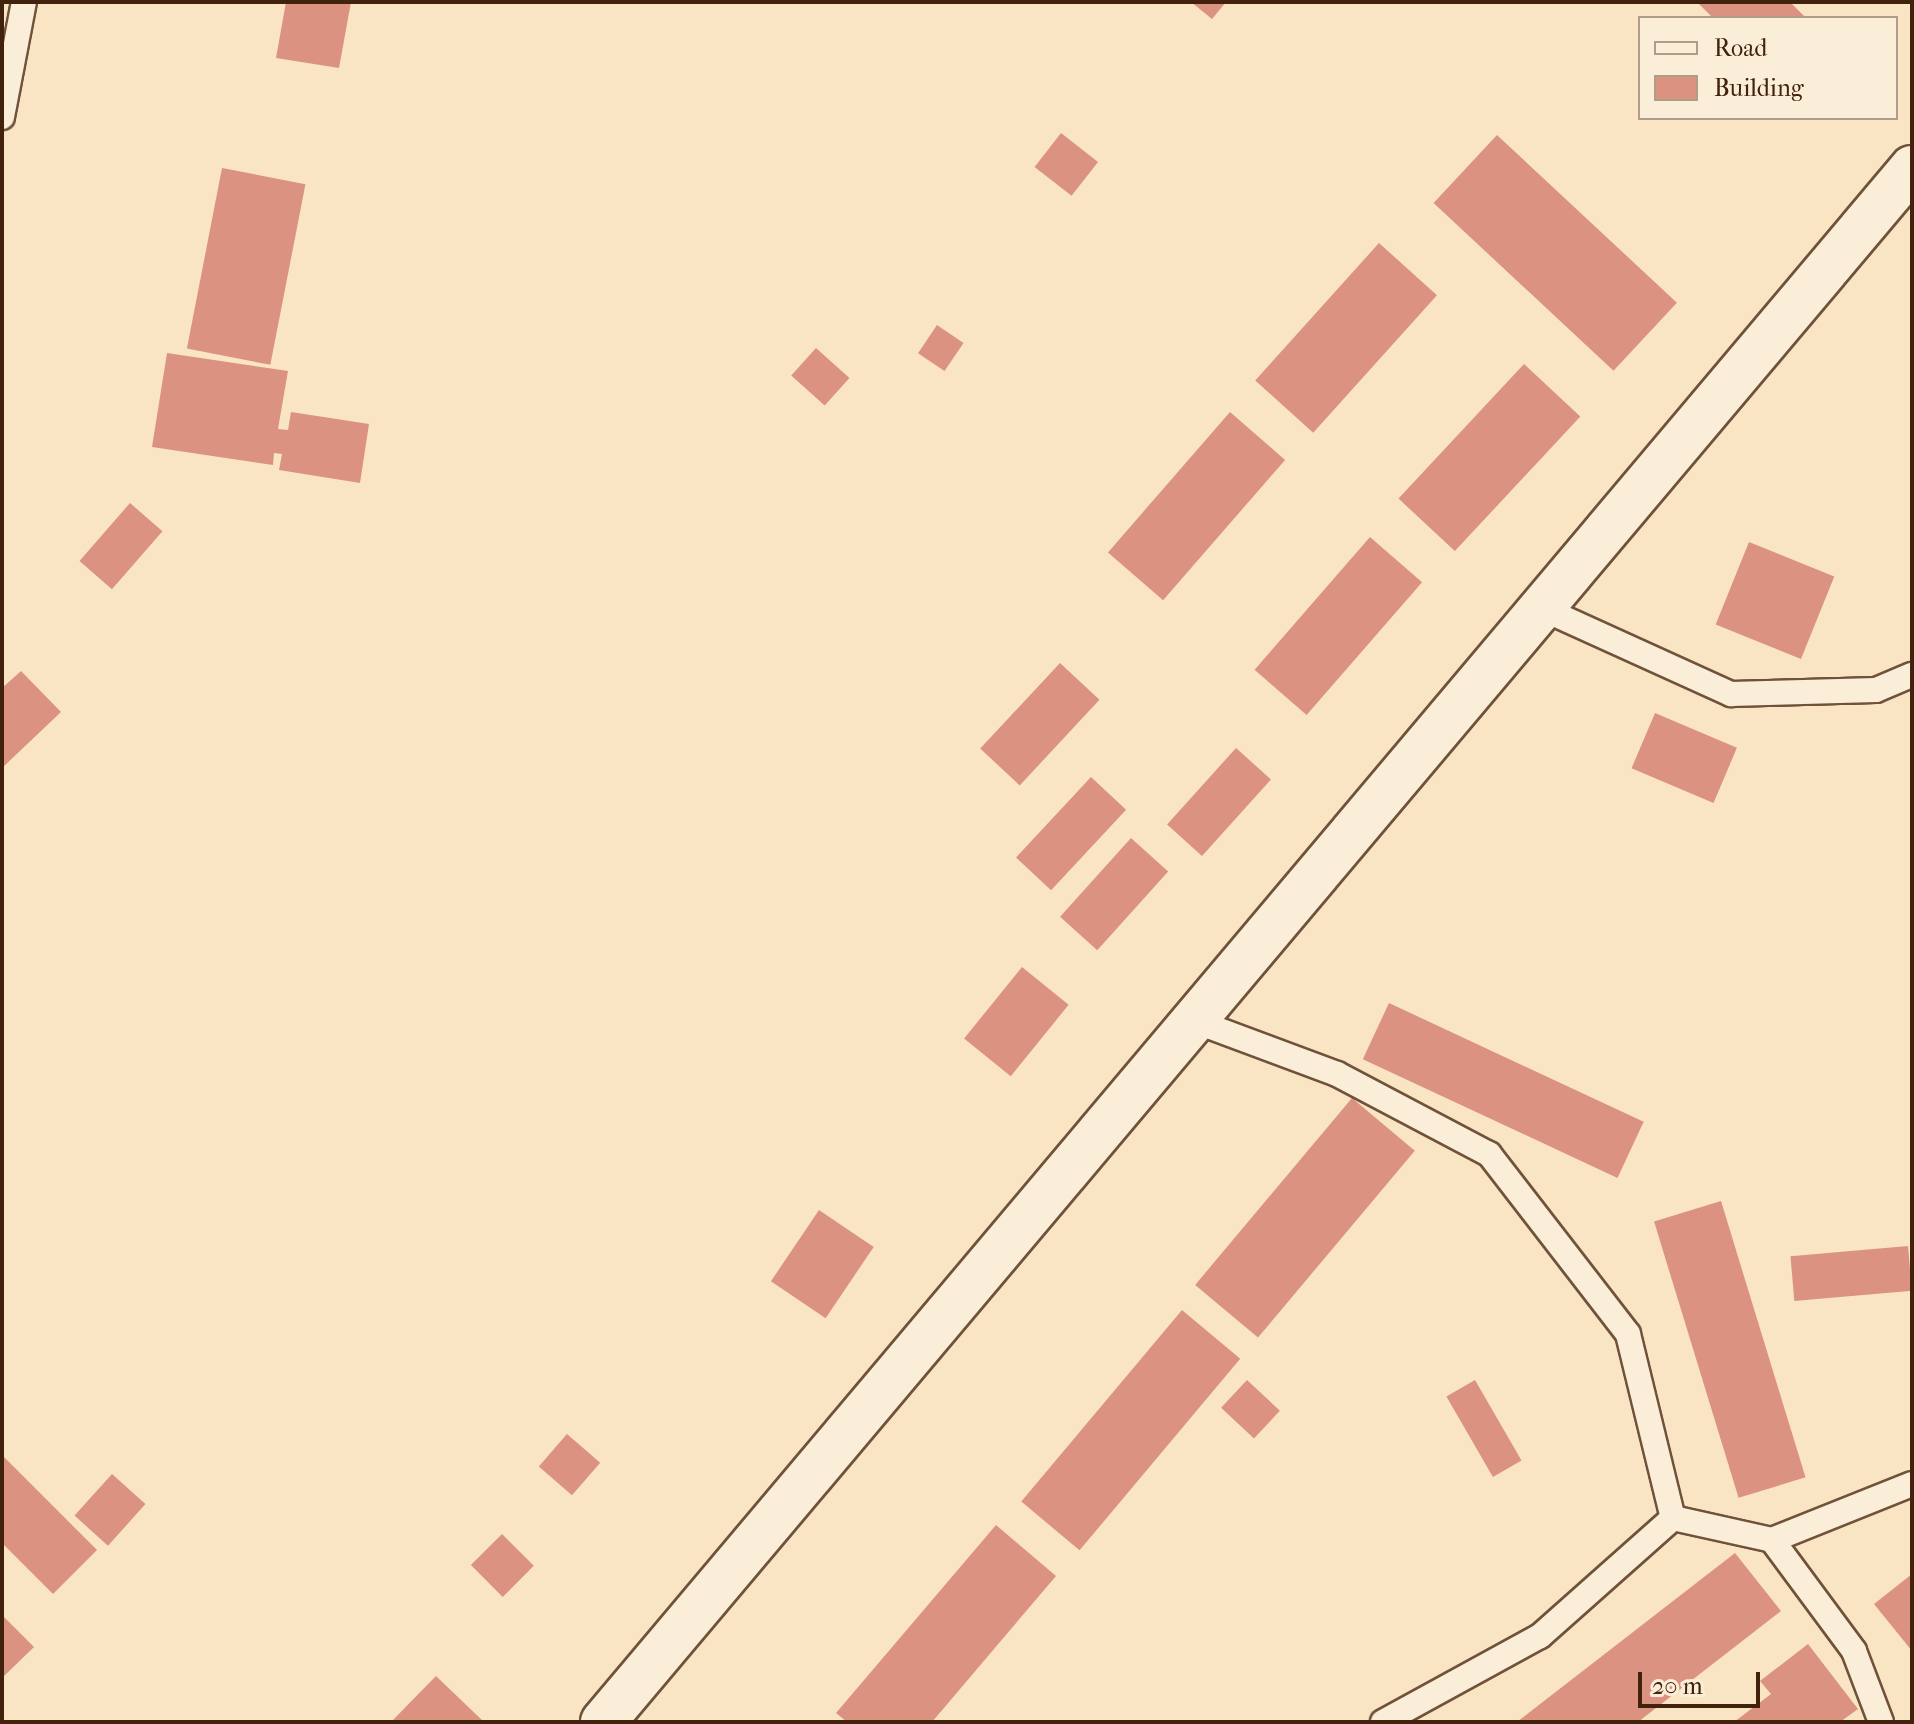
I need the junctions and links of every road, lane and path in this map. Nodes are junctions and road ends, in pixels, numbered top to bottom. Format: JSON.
{"nodes":[{"id":1,"x":24,"y":2,"type":"edge"},
{"id":2,"x":2,"y":117,"type":"edge"},
{"id":3,"x":1912,"y":168,"type":"edge"},
{"id":4,"x":1539,"y":607,"type":"junction"},
{"id":5,"x":1912,"y":675,"type":"edge"},
{"id":6,"x":1192,"y":1020,"type":"junction"},
{"id":7,"x":1912,"y":1484,"type":"edge"},
{"id":8,"x":1673,"y":1518,"type":"junction"},
{"id":9,"x":1772,"y":1540,"type":"junction"},
{"id":10,"x":603,"y":1722,"type":"edge"},
{"id":11,"x":1383,"y":1722,"type":"edge"},
{"id":12,"x":1881,"y":1722,"type":"edge"}],
"edges":[{"from":1,"to":2,"type":"lane"},
{"from":3,"to":4,"type":"street"},
{"from":4,"to":5,"type":"lane"},
{"from":4,"to":6,"type":"street"},
{"from":6,"to":8,"type":"lane"},
{"from":6,"to":10,"type":"street"},
{"from":7,"to":9,"type":"lane"},
{"from":8,"to":9,"type":"lane"},
{"from":8,"to":11,"type":"lane"},
{"from":9,"to":12,"type":"lane"}]}
